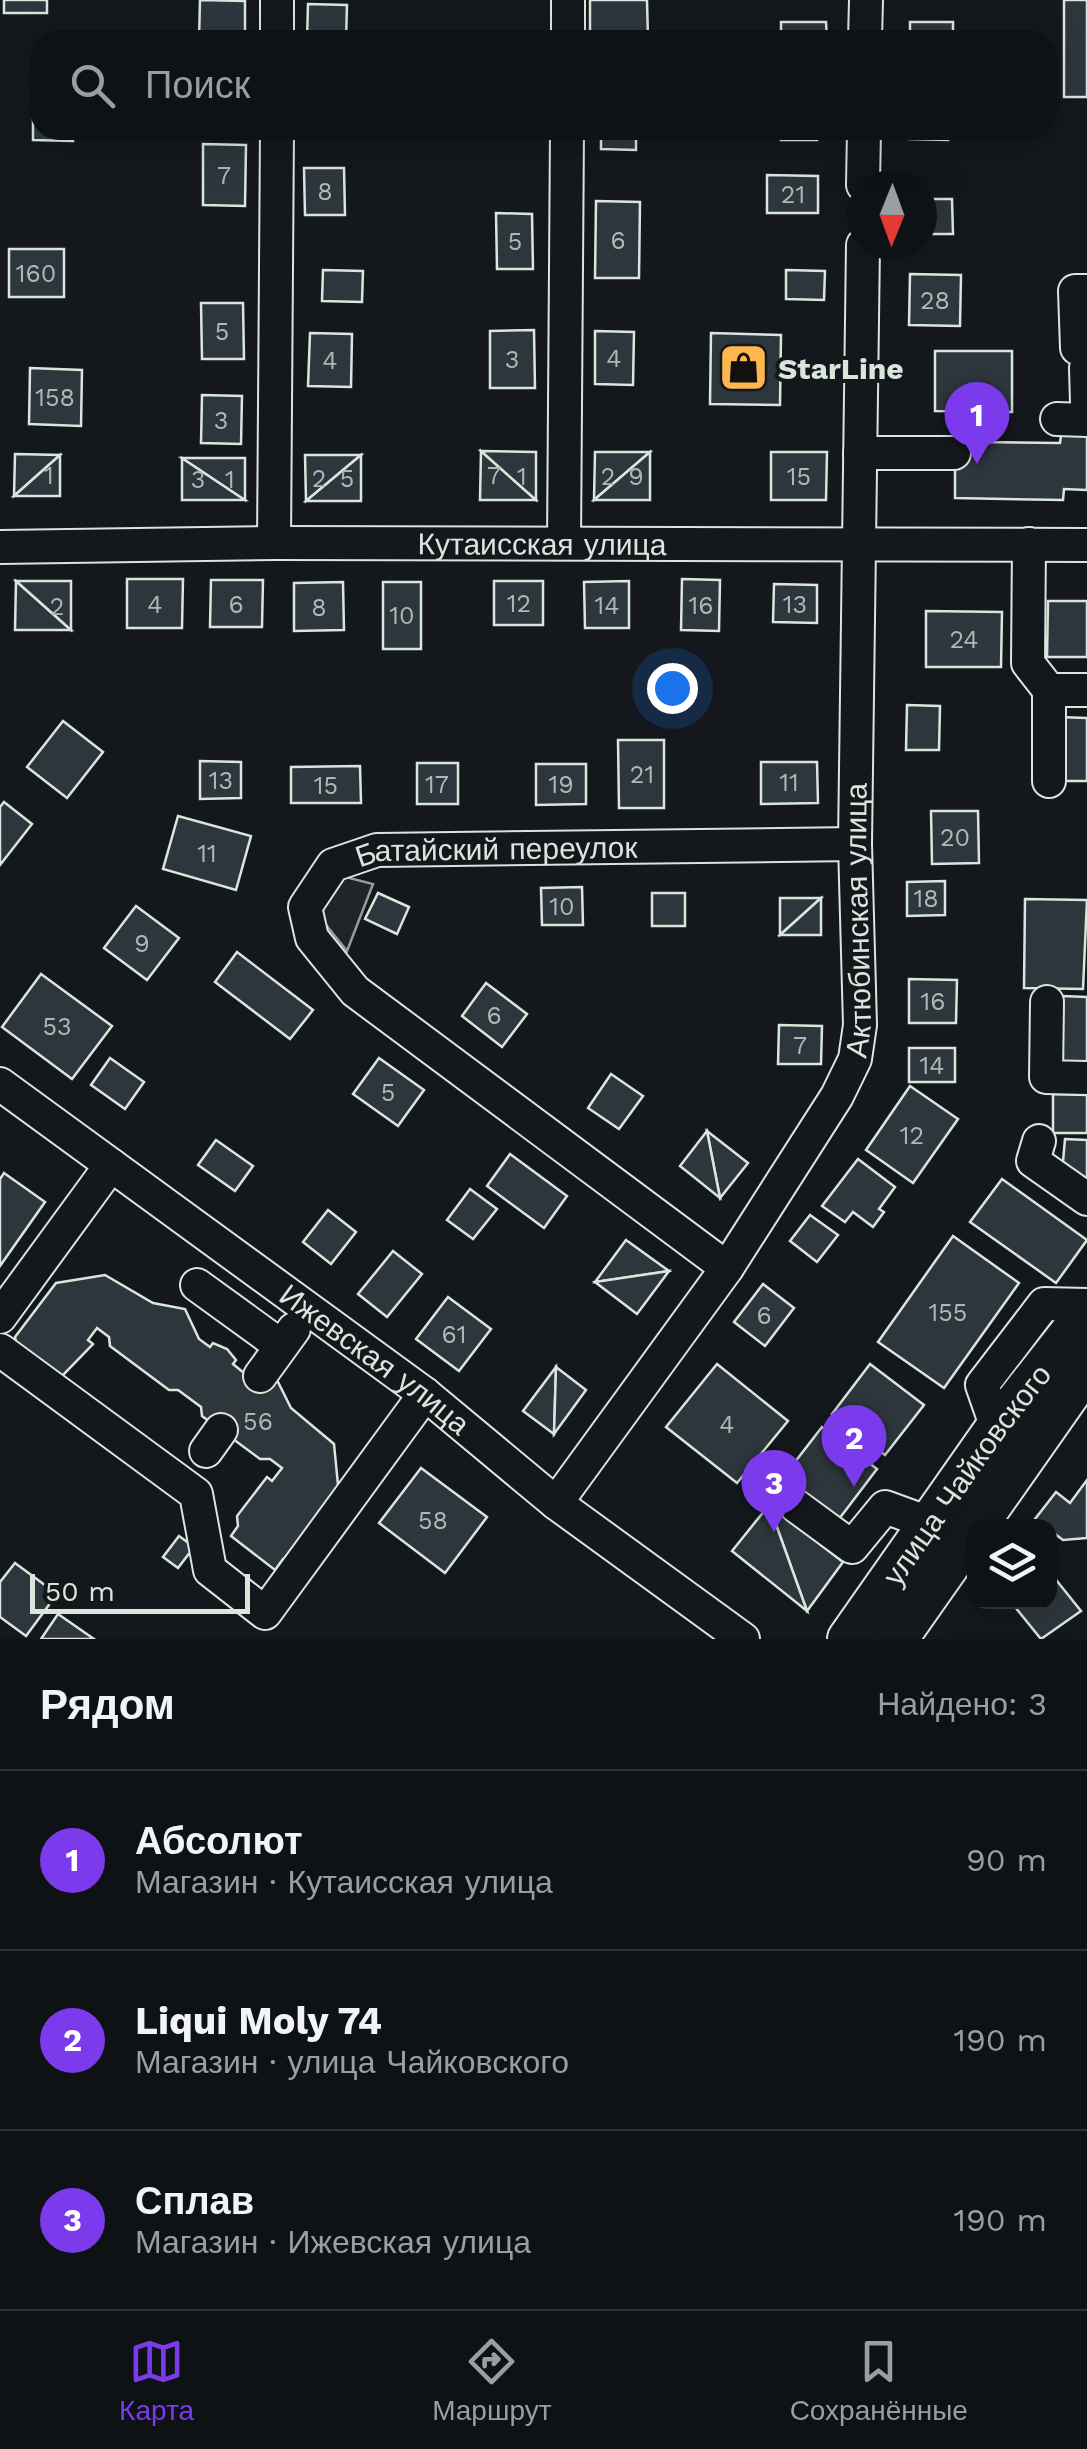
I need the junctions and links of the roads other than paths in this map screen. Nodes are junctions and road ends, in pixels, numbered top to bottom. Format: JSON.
{"nodes":[{"id":1,"x":278,"y":0,"type":"edge"},
{"id":2,"x":568,"y":0,"type":"edge"},
{"id":3,"x":866,"y":0,"type":"edge"},
{"id":4,"x":277,"y":30,"type":"edge"},
{"id":5,"x":568,"y":30,"type":"edge"},
{"id":6,"x":865,"y":30,"type":"edge"},
{"id":7,"x":276,"y":140,"type":"edge"},
{"id":8,"x":567,"y":140,"type":"edge"},
{"id":9,"x":864,"y":140,"type":"edge"},
{"id":10,"x":863,"y":170,"type":"edge"},
{"id":11,"x":862,"y":260,"type":"edge"},
{"id":12,"x":1087,"y":291,"type":"edge"},
{"id":13,"x":1081,"y":358,"type":"edge"},
{"id":14,"x":1087,"y":403,"type":"edge"},
{"id":15,"x":860,"y":453,"type":"junction"},
{"id":16,"x":954,"y":453,"type":"dead end"},
{"id":17,"x":274,"y":543,"type":"junction"},
{"id":18,"x":564,"y":543,"type":"junction"},
{"id":19,"x":858,"y":543,"type":"junction"},
{"id":20,"x":1030,"y":544,"type":"junction"},
{"id":21,"x":1087,"y":545,"type":"edge"},
{"id":22,"x":0,"y":547,"type":"edge"},
{"id":23,"x":1049,"y":690,"type":"junction"},
{"id":24,"x":1087,"y":690,"type":"edge"},
{"id":25,"x":1049,"y":781,"type":"dead end"},
{"id":26,"x":854,"y":844,"type":"junction"},
{"id":27,"x":1047,"y":1002,"type":"dead end"},
{"id":28,"x":1087,"y":1078,"type":"edge"},
{"id":29,"x":0,"y":1084,"type":"edge"},
{"id":30,"x":1039,"y":1141,"type":"dead end"},
{"id":31,"x":111,"y":1165,"type":"junction"},
{"id":32,"x":1087,"y":1199,"type":"edge"},
{"id":33,"x":224,"y":1247,"type":"junction"},
{"id":34,"x":727,"y":1268,"type":"junction"},
{"id":35,"x":308,"y":1309,"type":"junction"},
{"id":36,"x":1087,"y":1309,"type":"edge"},
{"id":37,"x":0,"y":1317,"type":"edge"},
{"id":38,"x":281,"y":1346,"type":"junction"},
{"id":39,"x":0,"y":1350,"type":"edge"},
{"id":40,"x":1087,"y":1367,"type":"edge"},
{"id":41,"x":260,"y":1376,"type":"tunnel mouth"},
{"id":42,"x":425,"y":1394,"type":"junction"},
{"id":43,"x":556,"y":1504,"type":"junction"},
{"id":44,"x":796,"y":1506,"type":"dead end"},
{"id":45,"x":929,"y":1523,"type":"junction"},
{"id":46,"x":743,"y":1639,"type":"edge"},
{"id":47,"x":848,"y":1639,"type":"edge"},
{"id":48,"x":896,"y":1639,"type":"edge"}],
"edges":[{"from":1,"to":4,"type":"street"},
{"from":2,"to":5,"type":"street"},
{"from":3,"to":6,"type":"street"},
{"from":7,"to":17,"type":"street"},
{"from":8,"to":18,"type":"street"},
{"from":9,"to":10,"type":"street"},
{"from":11,"to":15,"type":"street","name":"Актюбинская улица"},
{"from":12,"to":13,"type":"street"},
{"from":13,"to":14,"type":"street"},
{"from":15,"to":16,"type":"street"},
{"from":15,"to":19,"type":"street","name":"Актюбинская улица"},
{"from":17,"to":18,"type":"street","name":"Кутаисская улица"},
{"from":17,"to":22,"type":"street","name":"Кутаисская улица"},
{"from":18,"to":19,"type":"street","name":"Кутаисская улица"},
{"from":19,"to":20,"type":"street","name":"Кутаисская улица"},
{"from":19,"to":26,"type":"street","name":"Актюбинская улица"},
{"from":20,"to":21,"type":"street","name":"Кутаисская улица"},
{"from":20,"to":23,"type":"street"},
{"from":23,"to":24,"type":"street"},
{"from":23,"to":25,"type":"street"},
{"from":26,"to":34,"type":"street","name":"Актюбинская улица"},
{"from":26,"to":34,"type":"street","name":"Батайский переулок"},
{"from":27,"to":28,"type":"street"},
{"from":29,"to":31,"type":"street","name":"Ижевская улица"},
{"from":30,"to":32,"type":"street"},
{"from":31,"to":33,"type":"street","name":"Ижевская улица"},
{"from":31,"to":37,"type":"street"},
{"from":33,"to":35,"type":"street","name":"Ижевская улица"},
{"from":33,"to":38,"type":"street"},
{"from":34,"to":43,"type":"street","name":"Актюбинская улица"},
{"from":35,"to":38,"type":"street"},
{"from":35,"to":42,"type":"street","name":"Ижевская улица"},
{"from":36,"to":45,"type":"main road","name":"улица Чайковского"},
{"from":38,"to":41,"type":"street"},
{"from":39,"to":42,"type":"street"},
{"from":40,"to":48,"type":"main road","name":"улица Чайковского"},
{"from":42,"to":43,"type":"street","name":"Ижевская улица"},
{"from":43,"to":46,"type":"street","name":"Ижевская улица"},
{"from":44,"to":45,"type":"street"},
{"from":45,"to":47,"type":"main road","name":"улица Чайковского"}]}
